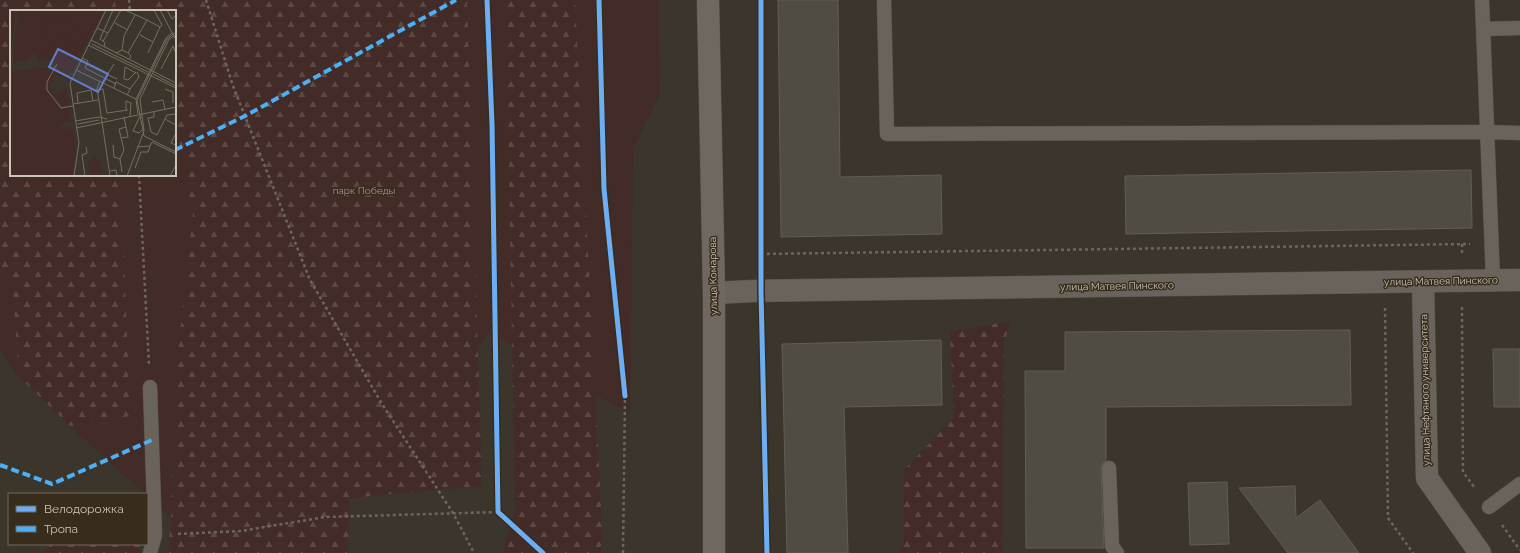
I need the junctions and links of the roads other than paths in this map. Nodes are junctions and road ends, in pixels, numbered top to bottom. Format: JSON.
{"nodes":[{"id":1,"x":708,"y":0,"type":"edge"},
{"id":2,"x":884,"y":0,"type":"edge"},
{"id":3,"x":1482,"y":0,"type":"edge"},
{"id":4,"x":1520,"y":28,"type":"edge"},
{"id":5,"x":1484,"y":29,"type":"junction"},
{"id":6,"x":1488,"y":132,"type":"junction"},
{"id":7,"x":1520,"y":133,"type":"edge"},
{"id":8,"x":1493,"y":280,"type":"junction"},
{"id":9,"x":1520,"y":280,"type":"edge"},
{"id":10,"x":1423,"y":282,"type":"junction"},
{"id":11,"x":714,"y":293,"type":"junction"},
{"id":12,"x":150,"y":387,"type":"road end"},
{"id":13,"x":1109,"y":468,"type":"dead end"},
{"id":14,"x":1520,"y":484,"type":"edge"},
{"id":15,"x":1489,"y":507,"type":"road end"},
{"id":16,"x":150,"y":553,"type":"edge"},
{"id":17,"x":714,"y":553,"type":"edge"},
{"id":18,"x":1117,"y":553,"type":"edge"},
{"id":19,"x":1480,"y":553,"type":"edge"}],
"edges":[{"from":1,"to":11,"type":"main road","name":"улица Комарова"},
{"from":2,"to":6,"type":"lane"},
{"from":3,"to":5,"type":"lane"},
{"from":4,"to":5,"type":"lane"},
{"from":5,"to":6,"type":"lane"},
{"from":6,"to":7,"type":"lane"},
{"from":6,"to":8,"type":"lane"},
{"from":8,"to":9,"type":"street","name":"улица Матвея Пинского"},
{"from":8,"to":10,"type":"street","name":"улица Матвея Пинского"},
{"from":10,"to":11,"type":"street","name":"улица Матвея Пинского"},
{"from":10,"to":19,"type":"street","name":"улица Нефтяного университета"},
{"from":11,"to":17,"type":"main road","name":"улица Комарова"},
{"from":12,"to":16,"type":"lane"},
{"from":13,"to":18,"type":"lane"},
{"from":14,"to":15,"type":"lane"}]}
